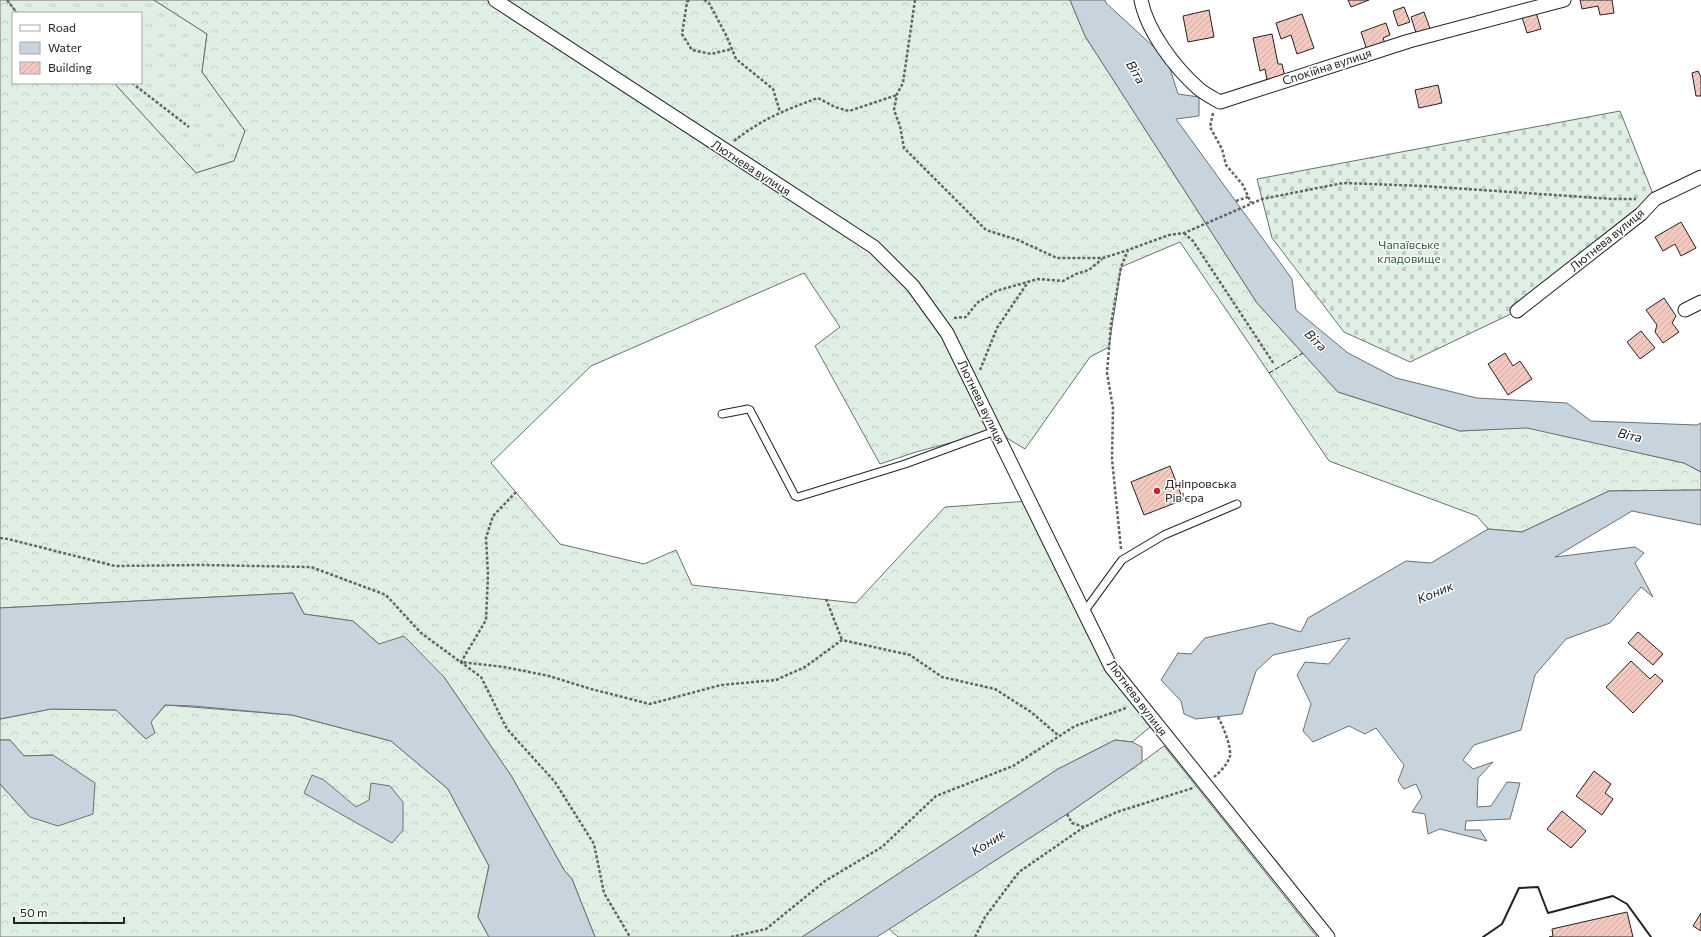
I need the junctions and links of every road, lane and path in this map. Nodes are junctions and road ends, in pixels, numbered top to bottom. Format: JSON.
{"nodes":[{"id":1,"x":7,"y":0,"type":"edge"},
{"id":2,"x":495,"y":0,"type":"edge"},
{"id":3,"x":689,"y":0,"type":"edge"},
{"id":4,"x":704,"y":0,"type":"edge"},
{"id":5,"x":915,"y":0,"type":"edge"},
{"id":6,"x":1141,"y":0,"type":"edge"},
{"id":7,"x":1564,"y":0,"type":"edge"},
{"id":8,"x":16,"y":12,"type":"edge"},
{"id":9,"x":732,"y":50,"type":"junction"},
{"id":10,"x":133,"y":84,"type":"edge"},
{"id":11,"x":897,"y":94,"type":"junction"},
{"id":12,"x":1220,"y":102,"type":"junction"},
{"id":13,"x":780,"y":112,"type":"junction"},
{"id":14,"x":188,"y":127,"type":"dead end"},
{"id":15,"x":722,"y":150,"type":"junction"},
{"id":16,"x":1701,"y":178,"type":"edge"},
{"id":17,"x":1248,"y":197,"type":"junction"},
{"id":18,"x":1655,"y":199,"type":"junction"},
{"id":19,"x":1236,"y":201,"type":"dead end"},
{"id":20,"x":1251,"y":203,"type":"junction"},
{"id":21,"x":1184,"y":233,"type":"junction"},
{"id":22,"x":1128,"y":250,"type":"junction"},
{"id":23,"x":1103,"y":258,"type":"junction"},
{"id":24,"x":1029,"y":282,"type":"junction"},
{"id":25,"x":1701,"y":302,"type":"edge"},
{"id":26,"x":1685,"y":310,"type":"dead end"},
{"id":27,"x":1517,"y":311,"type":"dead end"},
{"id":28,"x":931,"y":312,"type":"junction"},
{"id":29,"x":1274,"y":364,"type":"dead end"},
{"id":30,"x":974,"y":387,"type":"junction"},
{"id":31,"x":722,"y":414,"type":"dead end"},
{"id":32,"x":995,"y":431,"type":"junction"},
{"id":33,"x":516,"y":492,"type":"dead end"},
{"id":34,"x":1237,"y":504,"type":"dead end"},
{"id":35,"x":0,"y":538,"type":"edge"},
{"id":36,"x":1122,"y":560,"type":"junction"},
{"id":37,"x":826,"y":599,"type":"dead end"},
{"id":38,"x":1084,"y":612,"type":"junction"},
{"id":39,"x":842,"y":640,"type":"junction"},
{"id":40,"x":461,"y":662,"type":"junction"},
{"id":41,"x":1140,"y":703,"type":"junction"},
{"id":42,"x":1218,"y":717,"type":"dead end"},
{"id":43,"x":1059,"y":736,"type":"junction"},
{"id":44,"x":1205,"y":784,"type":"junction"},
{"id":45,"x":1067,"y":814,"type":"dead end"},
{"id":46,"x":1084,"y":827,"type":"junction"},
{"id":47,"x":630,"y":937,"type":"edge"},
{"id":48,"x":731,"y":937,"type":"edge"},
{"id":49,"x":975,"y":937,"type":"edge"},
{"id":50,"x":1328,"y":937,"type":"edge"}],
"edges":[{"from":1,"to":8,"type":"path"},
{"from":2,"to":15,"type":"street","name":"Лютнева вулиця"},
{"from":3,"to":9,"type":"path"},
{"from":4,"to":9,"type":"path"},
{"from":5,"to":11,"type":"path"},
{"from":6,"to":12,"type":"street"},
{"from":7,"to":12,"type":"street","name":"Спокійна вулиця"},
{"from":9,"to":13,"type":"path"},
{"from":10,"to":14,"type":"path"},
{"from":11,"to":13,"type":"path"},
{"from":11,"to":23,"type":"path"},
{"from":12,"to":17,"type":"path"},
{"from":13,"to":15,"type":"path"},
{"from":15,"to":28,"type":"street","name":"Лютнева вулиця"},
{"from":16,"to":18,"type":"street","name":"Лютнева вулиця"},
{"from":17,"to":19,"type":"path"},
{"from":17,"to":20,"type":"path"},
{"from":18,"to":20,"type":"path"},
{"from":18,"to":27,"type":"street","name":"Лютнева вулиця"},
{"from":20,"to":21,"type":"path"},
{"from":21,"to":22,"type":"path"},
{"from":21,"to":29,"type":"path"},
{"from":22,"to":23,"type":"path"},
{"from":22,"to":36,"type":"path"},
{"from":23,"to":24,"type":"path"},
{"from":24,"to":28,"type":"path"},
{"from":24,"to":30,"type":"path"},
{"from":25,"to":26,"type":"street"},
{"from":28,"to":30,"type":"street","name":"Лютнева вулиця"},
{"from":30,"to":32,"type":"street","name":"Лютнева вулиця"},
{"from":31,"to":32,"type":"lane"},
{"from":32,"to":38,"type":"street","name":"Лютнева вулиця"},
{"from":33,"to":40,"type":"path"},
{"from":34,"to":36,"type":"lane"},
{"from":35,"to":40,"type":"path"},
{"from":36,"to":38,"type":"lane"},
{"from":37,"to":39,"type":"path"},
{"from":38,"to":41,"type":"street","name":"Лютнева вулиця"},
{"from":39,"to":40,"type":"path"},
{"from":39,"to":43,"type":"path"},
{"from":40,"to":47,"type":"path"},
{"from":41,"to":43,"type":"path"},
{"from":41,"to":44,"type":"street","name":"Лютнева вулиця"},
{"from":42,"to":44,"type":"path"},
{"from":43,"to":48,"type":"path"},
{"from":44,"to":46,"type":"path"},
{"from":44,"to":50,"type":"street","name":"Лютнева вулиця"},
{"from":45,"to":46,"type":"path"},
{"from":46,"to":49,"type":"path"}]}
